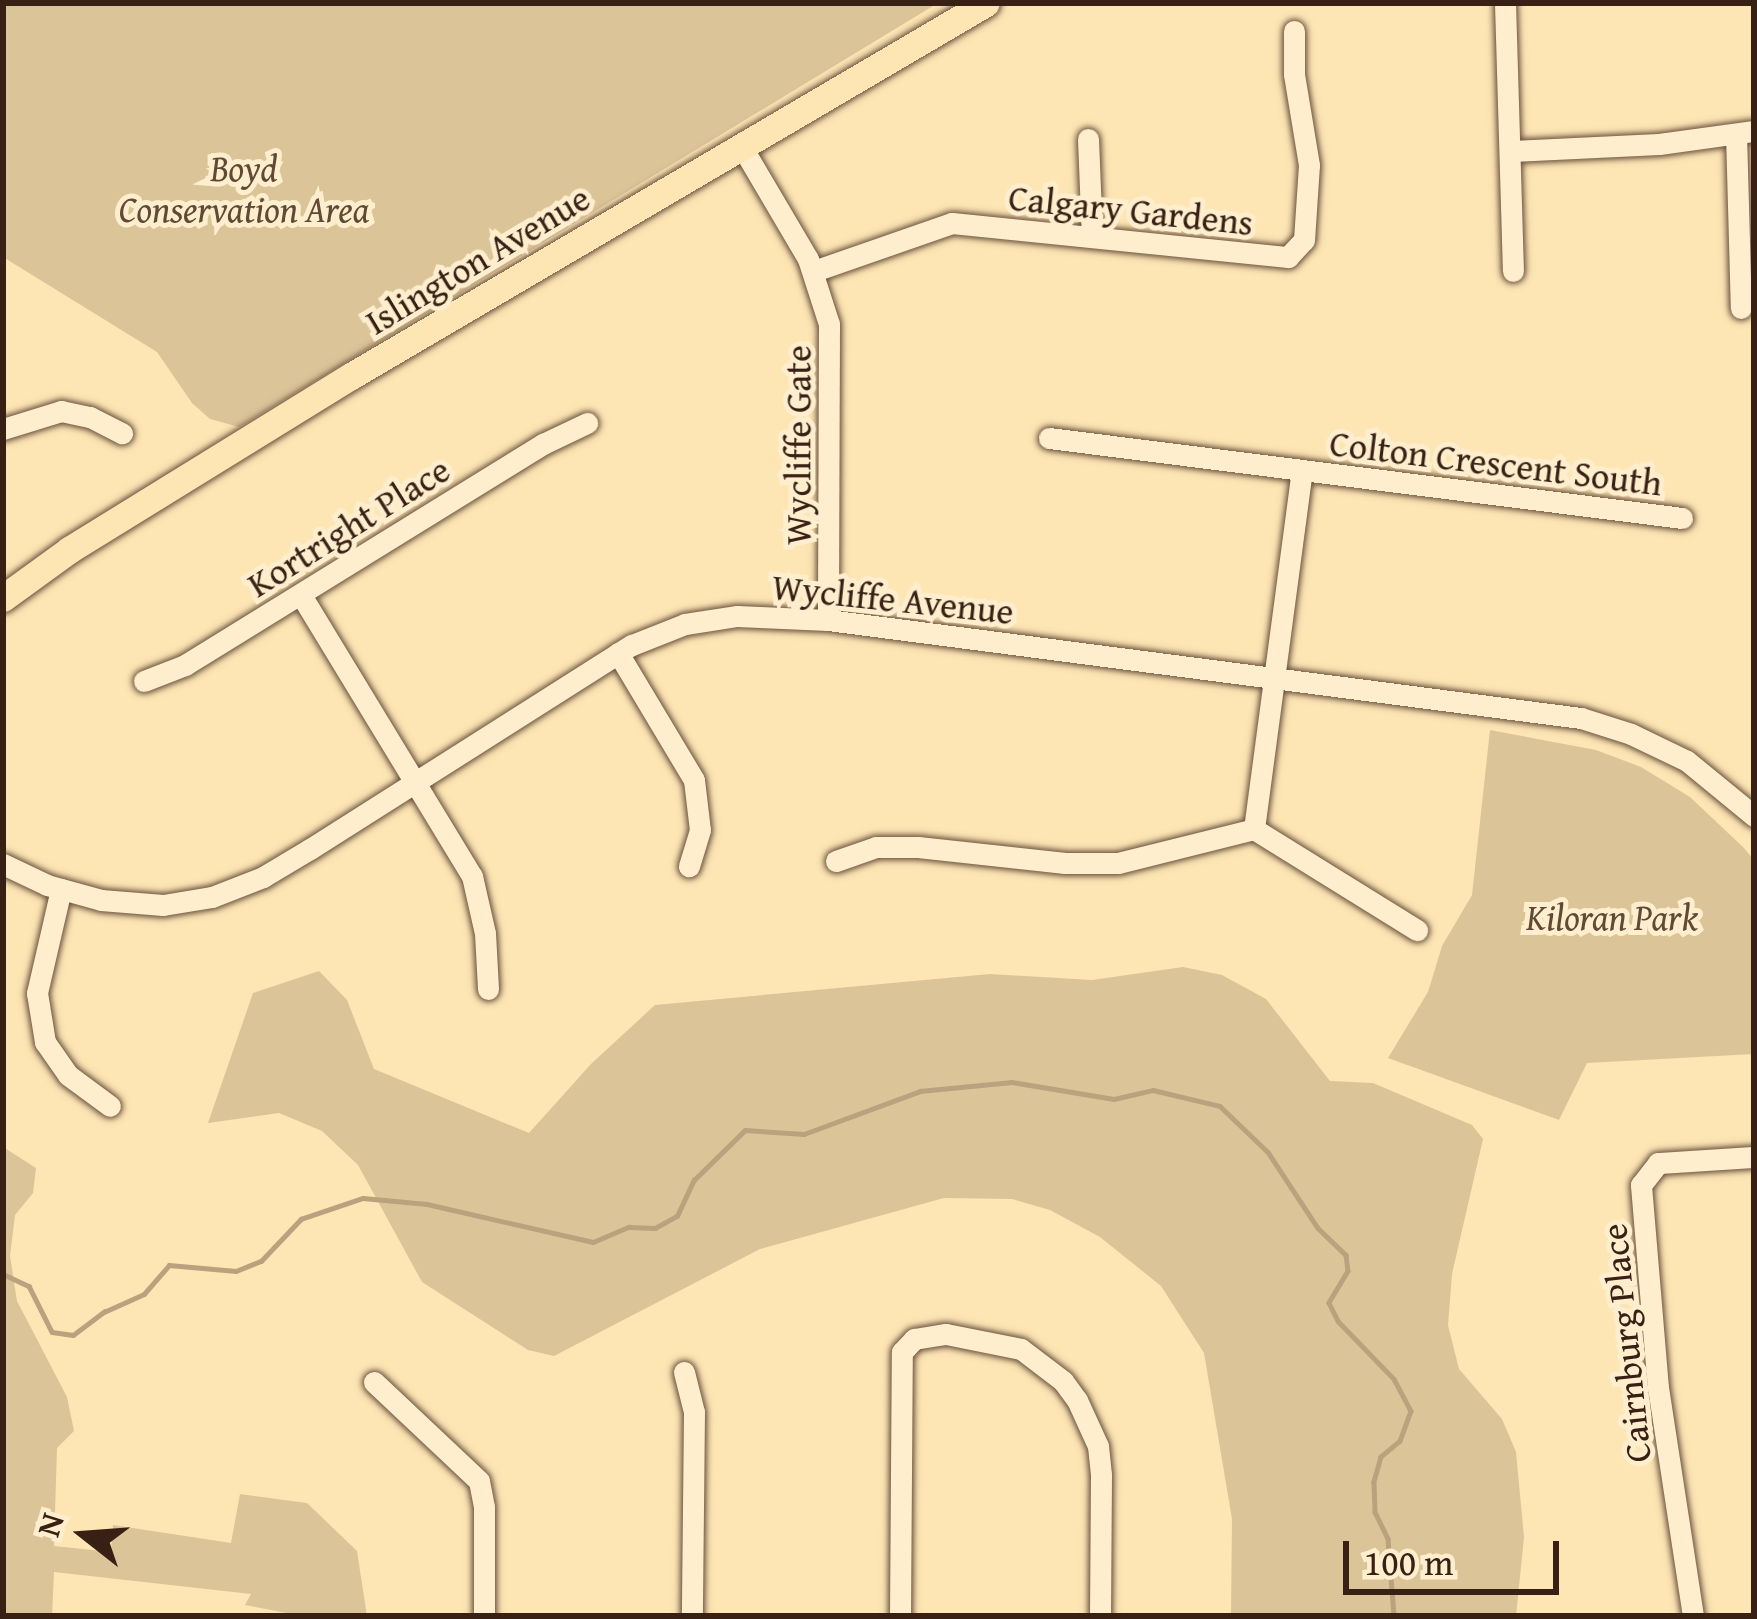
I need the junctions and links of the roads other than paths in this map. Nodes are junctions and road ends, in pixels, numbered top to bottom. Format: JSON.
{"nodes":[{"id":1,"x":986,"y":3,"type":"edge"},
{"id":2,"x":1505,"y":3,"type":"edge"},
{"id":3,"x":1294,"y":31,"type":"dead end"},
{"id":4,"x":1745,"y":132,"type":"edge"},
{"id":5,"x":1088,"y":139,"type":"dead end"},
{"id":6,"x":742,"y":147,"type":"junction"},
{"id":7,"x":1512,"y":151,"type":"junction"},
{"id":8,"x":1092,"y":237,"type":"junction"},
{"id":9,"x":814,"y":271,"type":"junction"},
{"id":10,"x":1513,"y":271,"type":"dead end"},
{"id":11,"x":1741,"y":308,"type":"dead end"},
{"id":12,"x":586,"y":423,"type":"dead end"},
{"id":13,"x":3,"y":429,"type":"edge"},
{"id":14,"x":122,"y":433,"type":"dead end"},
{"id":15,"x":1049,"y":438,"type":"dead end"},
{"id":16,"x":1302,"y":471,"type":"junction"},
{"id":17,"x":1682,"y":518,"type":"dead end"},
{"id":18,"x":6,"y":594,"type":"edge"},
{"id":19,"x":301,"y":595,"type":"junction"},
{"id":20,"x":828,"y":620,"type":"junction"},
{"id":21,"x":618,"y":653,"type":"junction"},
{"id":22,"x":1273,"y":678,"type":"junction"},
{"id":23,"x":144,"y":681,"type":"dead end"},
{"id":24,"x":416,"y":779,"type":"junction"},
{"id":25,"x":1753,"y":812,"type":"edge"},
{"id":26,"x":1254,"y":829,"type":"junction"},
{"id":27,"x":836,"y":861,"type":"dead end"},
{"id":28,"x":3,"y":864,"type":"edge"},
{"id":29,"x":689,"y":866,"type":"dead end"},
{"id":30,"x":61,"y":890,"type":"junction"},
{"id":31,"x":1417,"y":930,"type":"dead end"},
{"id":32,"x":488,"y":988,"type":"dead end"},
{"id":33,"x":110,"y":1106,"type":"dead end"},
{"id":34,"x":1754,"y":1157,"type":"edge"},
{"id":35,"x":684,"y":1372,"type":"dead end"},
{"id":36,"x":374,"y":1382,"type":"dead end"},
{"id":37,"x":484,"y":1616,"type":"edge"},
{"id":38,"x":692,"y":1616,"type":"edge"},
{"id":39,"x":900,"y":1616,"type":"edge"},
{"id":40,"x":1100,"y":1616,"type":"edge"},
{"id":41,"x":1694,"y":1616,"type":"edge"}],
"edges":[{"from":1,"to":6,"type":"main road","name":"Islington Avenue"},
{"from":2,"to":7,"type":"street"},
{"from":3,"to":8,"type":"street","name":"Calgary Gardens"},
{"from":4,"to":7,"type":"street"},
{"from":4,"to":11,"type":"street"},
{"from":5,"to":8,"type":"street"},
{"from":6,"to":9,"type":"street","name":"Wycliffe Gate"},
{"from":6,"to":18,"type":"main road","name":"Islington Avenue"},
{"from":7,"to":10,"type":"street"},
{"from":8,"to":9,"type":"street","name":"Calgary Gardens"},
{"from":9,"to":20,"type":"street","name":"Wycliffe Gate"},
{"from":12,"to":19,"type":"street","name":"Kortright Place"},
{"from":13,"to":14,"type":"street"},
{"from":15,"to":16,"type":"street","name":"Colton Crescent South"},
{"from":16,"to":17,"type":"street","name":"Colton Crescent South"},
{"from":16,"to":22,"type":"street"},
{"from":19,"to":23,"type":"street","name":"Kortright Place"},
{"from":19,"to":24,"type":"street"},
{"from":20,"to":21,"type":"street","name":"Wycliffe Avenue"},
{"from":20,"to":22,"type":"street","name":"Wycliffe Avenue"},
{"from":21,"to":24,"type":"street","name":"Wycliffe Avenue"},
{"from":21,"to":29,"type":"street"},
{"from":22,"to":25,"type":"street","name":"Wycliffe Avenue"},
{"from":22,"to":26,"type":"street"},
{"from":24,"to":30,"type":"street","name":"Wycliffe Avenue"},
{"from":24,"to":32,"type":"street"},
{"from":26,"to":27,"type":"street"},
{"from":26,"to":31,"type":"street"},
{"from":28,"to":30,"type":"street","name":"Wycliffe Avenue"},
{"from":30,"to":33,"type":"street"},
{"from":34,"to":41,"type":"street","name":"Cairnburg Place"},
{"from":35,"to":38,"type":"street"},
{"from":36,"to":37,"type":"street"},
{"from":39,"to":40,"type":"street"}]}
